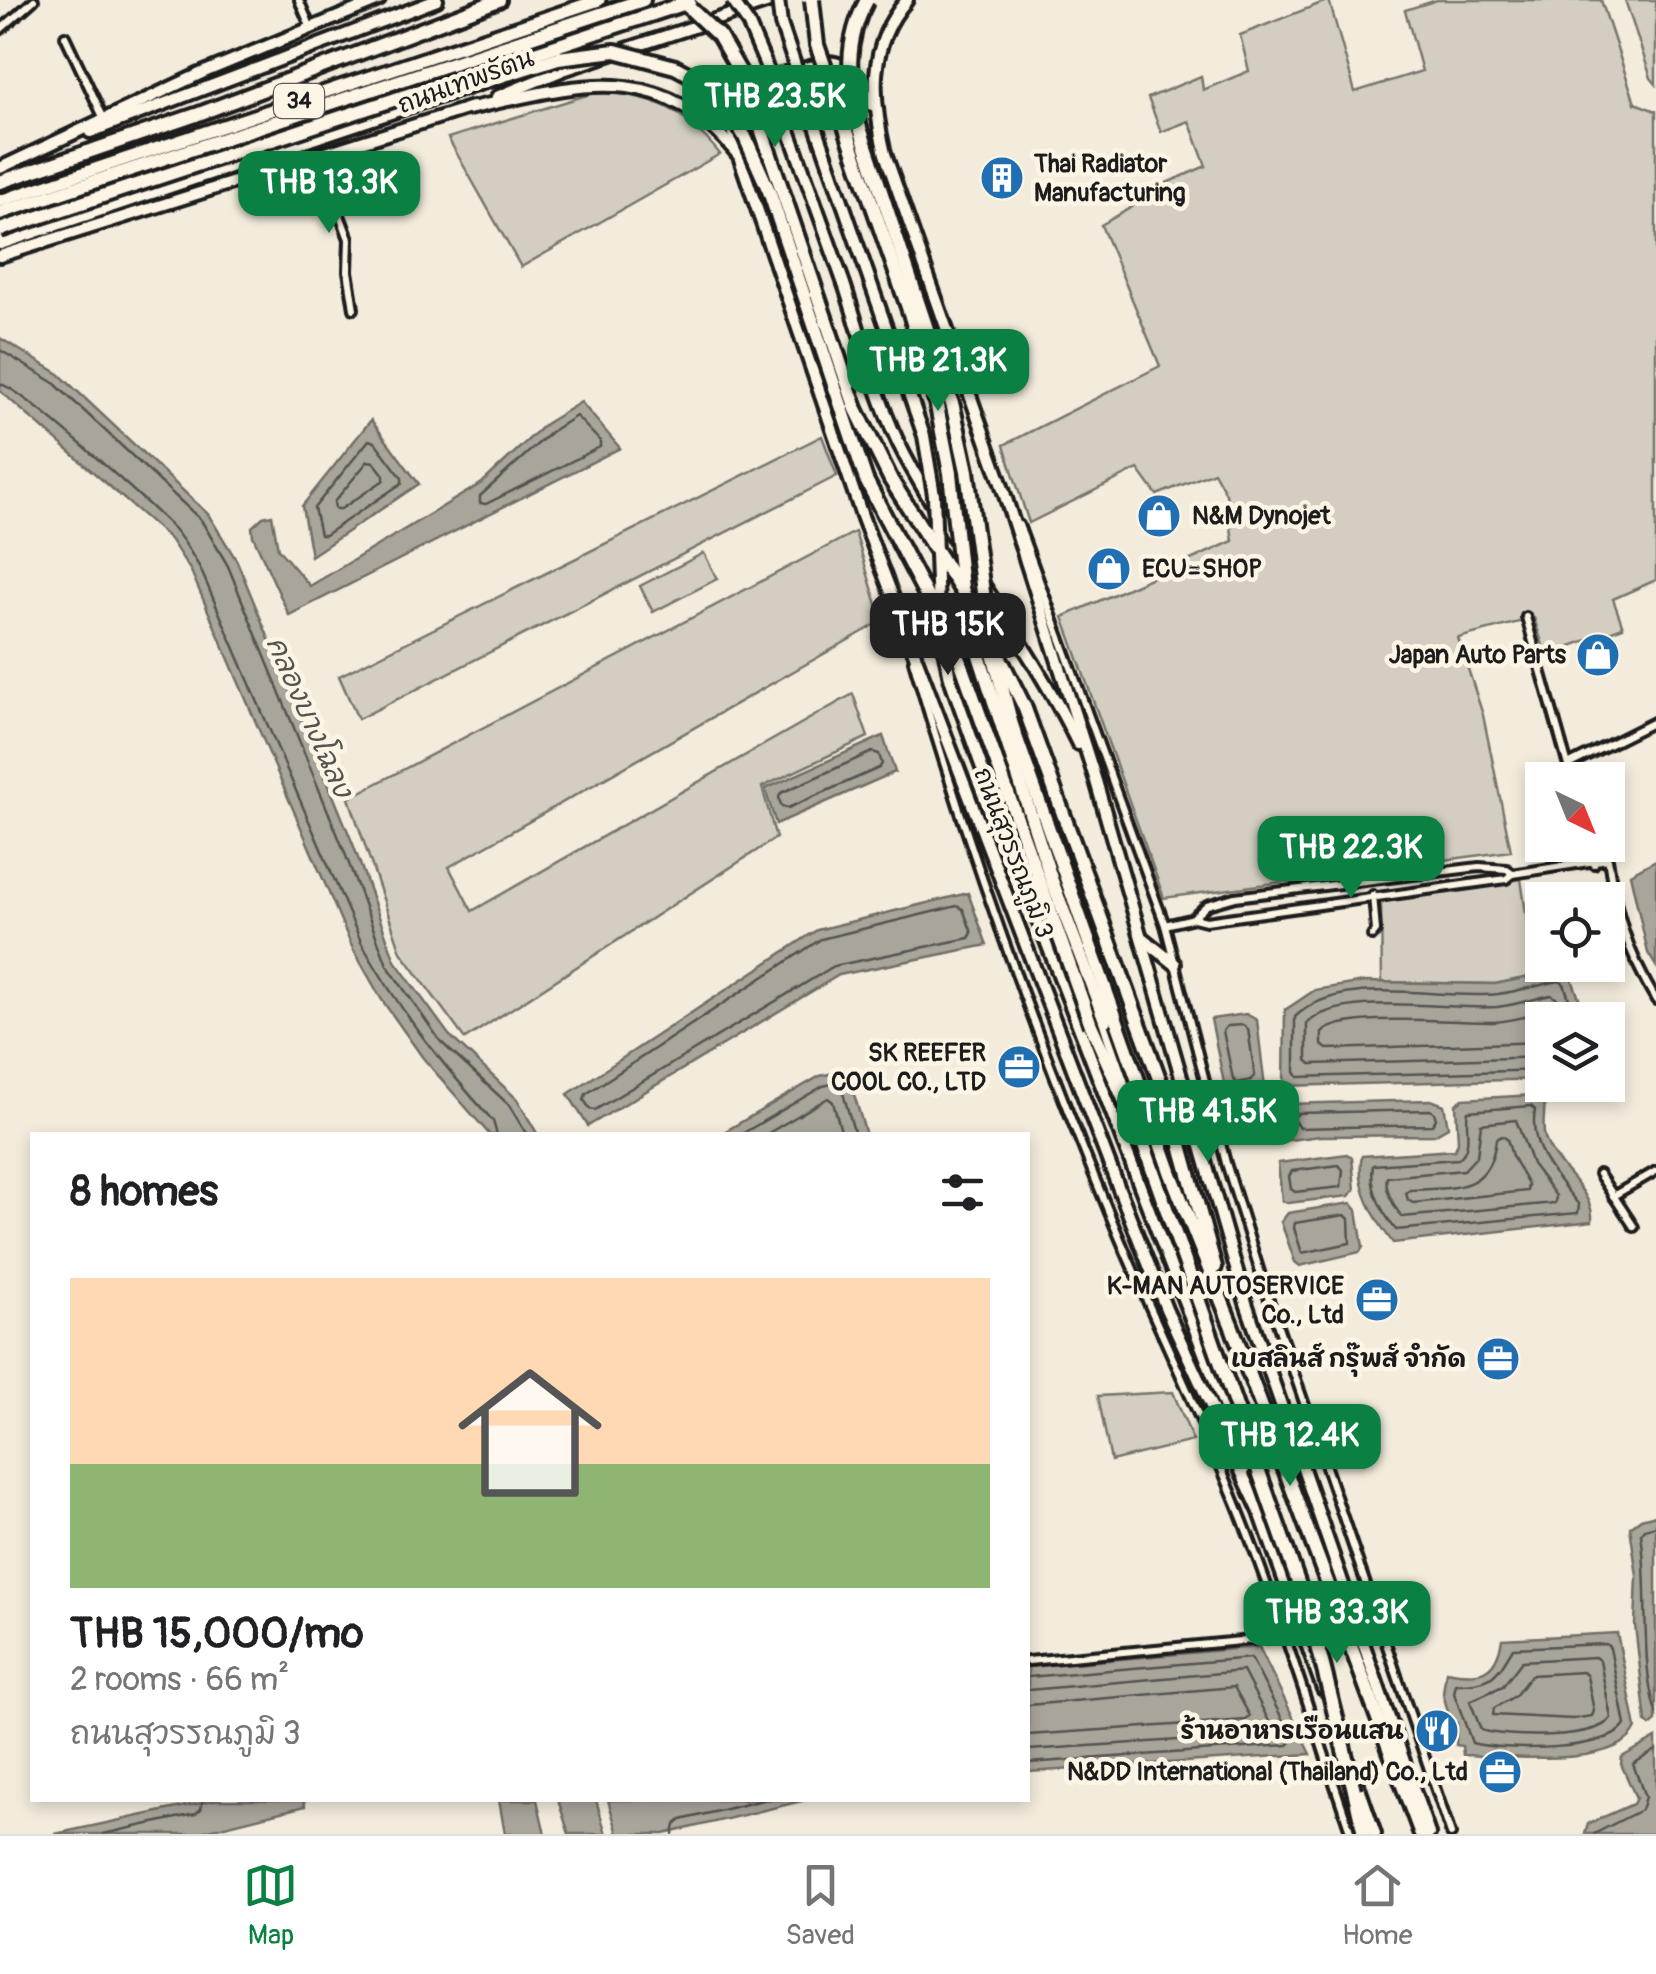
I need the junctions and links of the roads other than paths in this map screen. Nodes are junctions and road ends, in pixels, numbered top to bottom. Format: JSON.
{"nodes":[{"id":1,"x":34,"y":0,"type":"edge"},
{"id":2,"x":299,"y":0,"type":"edge"},
{"id":3,"x":378,"y":0,"type":"edge"},
{"id":4,"x":437,"y":0,"type":"edge"},
{"id":5,"x":499,"y":0,"type":"edge"},
{"id":6,"x":599,"y":0,"type":"edge"},
{"id":7,"x":643,"y":0,"type":"edge"},
{"id":8,"x":682,"y":0,"type":"edge"},
{"id":9,"x":695,"y":0,"type":"edge"},
{"id":10,"x":732,"y":0,"type":"edge"},
{"id":11,"x":776,"y":0,"type":"edge"},
{"id":12,"x":812,"y":0,"type":"edge"},
{"id":13,"x":867,"y":0,"type":"edge"},
{"id":14,"x":907,"y":0,"type":"edge"},
{"id":15,"x":310,"y":26,"type":"junction"},
{"id":16,"x":0,"y":30,"type":"edge"},
{"id":17,"x":65,"y":36,"type":"dead end"},
{"id":18,"x":468,"y":109,"type":"junction"},
{"id":19,"x":874,"y":109,"type":"junction"},
{"id":20,"x":104,"y":120,"type":"junction"},
{"id":21,"x":56,"y":144,"type":"junction"},
{"id":22,"x":739,"y":156,"type":"junction"},
{"id":23,"x":318,"y":157,"type":"junction"},
{"id":24,"x":0,"y":168,"type":"edge"},
{"id":25,"x":0,"y":182,"type":"edge"},
{"id":26,"x":0,"y":202,"type":"edge"},
{"id":27,"x":0,"y":212,"type":"edge"},
{"id":28,"x":0,"y":231,"type":"edge"},
{"id":29,"x":0,"y":243,"type":"edge"},
{"id":30,"x":0,"y":256,"type":"edge"},
{"id":31,"x":354,"y":309,"type":"dead end"},
{"id":32,"x":1001,"y":482,"type":"junction"},
{"id":33,"x":888,"y":576,"type":"junction"},
{"id":34,"x":1526,"y":617,"type":"dead end"},
{"id":35,"x":1656,"y":721,"type":"edge"},
{"id":36,"x":1567,"y":762,"type":"edge"},
{"id":37,"x":1576,"y":762,"type":"edge"},
{"id":38,"x":1096,"y":781,"type":"junction"},
{"id":39,"x":1594,"y":864,"type":"joint"},
{"id":40,"x":1512,"y":874,"type":"junction"},
{"id":41,"x":1373,"y":895,"type":"junction"},
{"id":42,"x":1194,"y":918,"type":"junction"},
{"id":43,"x":1164,"y":925,"type":"junction"},
{"id":44,"x":1140,"y":936,"type":"junction"},
{"id":45,"x":1372,"y":936,"type":"dead end"},
{"id":46,"x":1175,"y":964,"type":"junction"},
{"id":47,"x":1656,"y":1000,"type":"edge"},
{"id":48,"x":1142,"y":1140,"type":"junction"},
{"id":49,"x":1656,"y":1171,"type":"edge"},
{"id":50,"x":1599,"y":1174,"type":"dead end"},
{"id":51,"x":1614,"y":1196,"type":"junction"},
{"id":52,"x":1634,"y":1228,"type":"dead end"},
{"id":53,"x":1232,"y":1327,"type":"junction"},
{"id":54,"x":1260,"y":1512,"type":"junction"},
{"id":55,"x":1284,"y":1638,"type":"junction"},
{"id":56,"x":1030,"y":1661,"type":"edge"},
{"id":57,"x":1352,"y":1834,"type":"edge"},
{"id":58,"x":1364,"y":1834,"type":"edge"},
{"id":59,"x":1375,"y":1834,"type":"edge"},
{"id":60,"x":1420,"y":1834,"type":"edge"},
{"id":61,"x":1430,"y":1834,"type":"edge"},
{"id":62,"x":1451,"y":1834,"type":"edge"}],
"edges":[{"from":1,"to":16,"type":"street"},
{"from":2,"to":15,"type":"street"},
{"from":3,"to":15,"type":"main road"},
{"from":4,"to":21,"type":"main road"},
{"from":5,"to":25,"type":"highway"},
{"from":6,"to":26,"type":"highway","name":"ถนนเทพรัตน","number":"34"},
{"from":7,"to":27,"type":"highway"},
{"from":8,"to":53,"type":"highway","bridge":true},
{"from":9,"to":28,"type":"highway","bridge":true},
{"from":10,"to":38,"type":"main road","bridge":true},
{"from":11,"to":18,"type":"main road","name":"ถนนเทพรัตน","number":"34"},
{"from":11,"to":54,"type":"main road","bridge":true},
{"from":12,"to":48,"type":"highway","bridge":true},
{"from":13,"to":53,"type":"highway","bridge":true},
{"from":14,"to":19,"type":"main road"},
{"from":15,"to":20,"type":"main road"},
{"from":17,"to":20,"type":"street"},
{"from":18,"to":22,"type":"main road","name":"ถนนสุวรรณภูมิ 3"},
{"from":18,"to":23,"type":"main road","name":"ถนนเทพรัตน","number":"34"},
{"from":19,"to":22,"type":"main road"},
{"from":19,"to":32,"type":"main road"},
{"from":20,"to":21,"type":"main road"},
{"from":21,"to":24,"type":"main road"},
{"from":22,"to":33,"type":"main road","name":"ถนนสุวรรณภูมิ 3"},
{"from":23,"to":30,"type":"main road","name":"ถนนเทพรัตน","number":"34"},
{"from":23,"to":31,"type":"street"},
{"from":29,"to":48,"type":"highway","bridge":true},
{"from":32,"to":38,"type":"main road"},
{"from":32,"to":43,"type":"street"},
{"from":33,"to":54,"type":"main road","name":"ถนนสุวรรณภูมิ 3"},
{"from":33,"to":55,"type":"street"},
{"from":34,"to":36,"type":"street"},
{"from":35,"to":37,"type":"street"},
{"from":38,"to":44,"type":"main road"},
{"from":39,"to":40,"type":"street"},
{"from":39,"to":47,"type":"street"},
{"from":40,"to":41,"type":"street"},
{"from":40,"to":42,"type":"street"},
{"from":41,"to":42,"type":"street"},
{"from":41,"to":45,"type":"street"},
{"from":42,"to":43,"type":"street"},
{"from":43,"to":46,"type":"street"},
{"from":44,"to":46,"type":"main road"},
{"from":44,"to":61,"type":"main road"},
{"from":46,"to":62,"type":"street"},
{"from":48,"to":58,"type":"highway","bridge":true},
{"from":49,"to":51,"type":"street"},
{"from":50,"to":51,"type":"street"},
{"from":51,"to":52,"type":"street"},
{"from":53,"to":60,"type":"highway"},
{"from":54,"to":59,"type":"main road","name":"ถนนสุวรรณภูมิ 3"},
{"from":55,"to":56,"type":"street"},
{"from":55,"to":57,"type":"street"}]}
